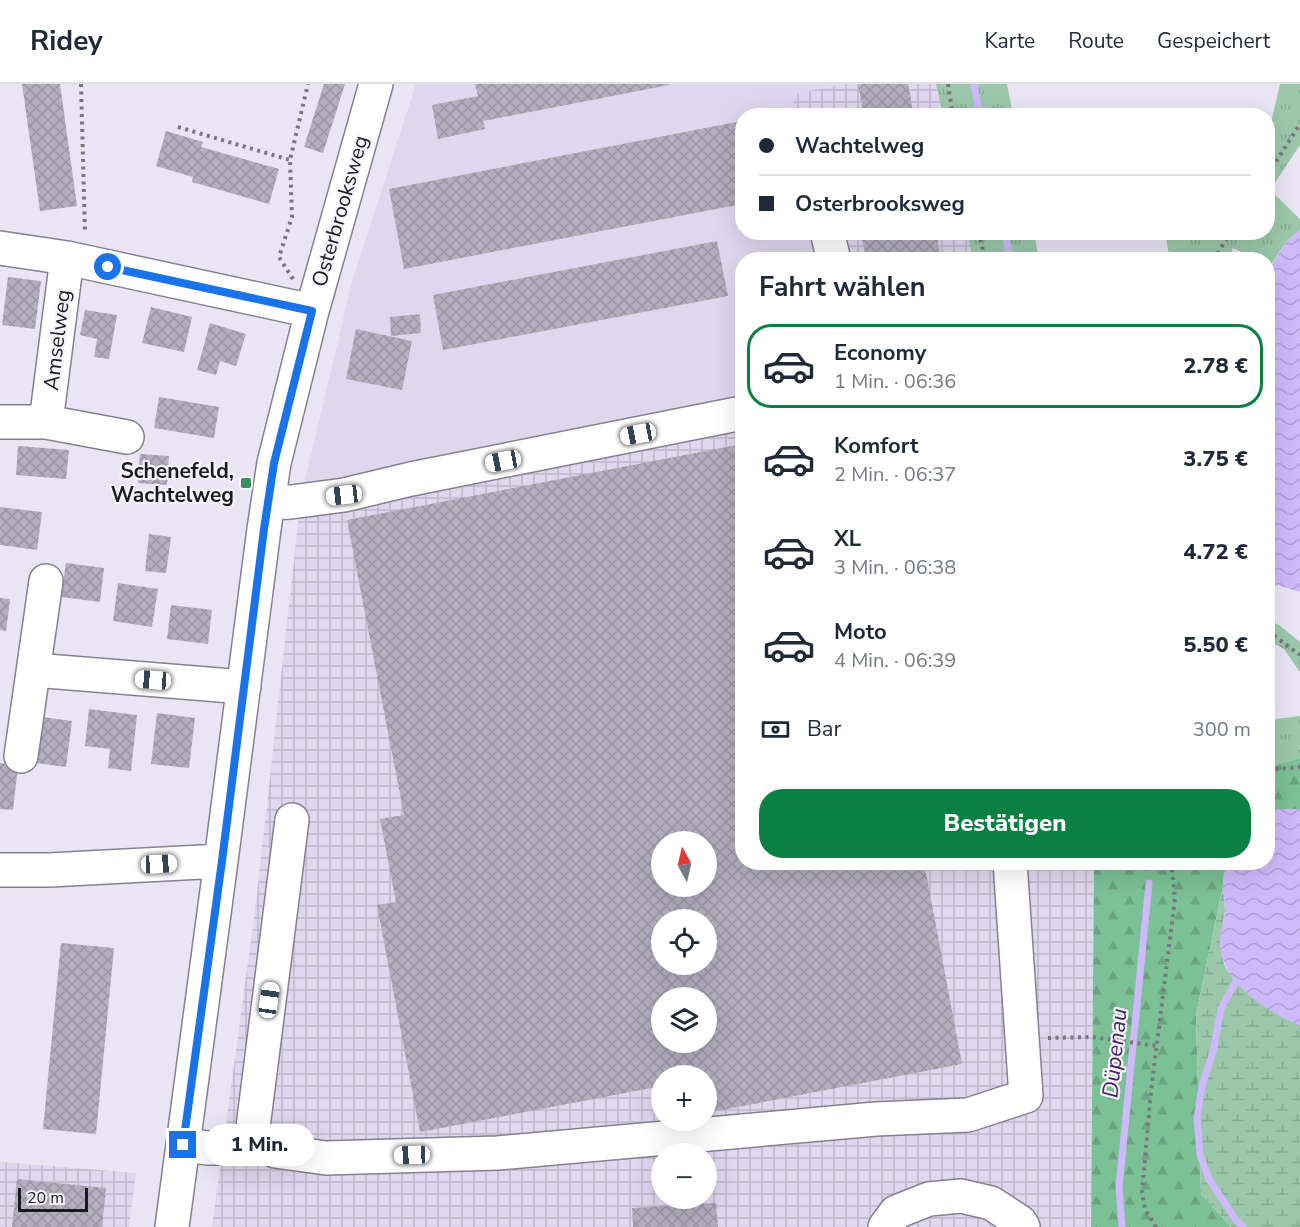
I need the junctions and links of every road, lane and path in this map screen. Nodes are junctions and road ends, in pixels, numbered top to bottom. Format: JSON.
{"nodes":[{"id":1,"x":81,"y":84,"type":"edge"},
{"id":2,"x":308,"y":84,"type":"edge"},
{"id":3,"x":376,"y":84,"type":"edge"},
{"id":4,"x":948,"y":84,"type":"edge"},
{"id":5,"x":952,"y":108,"type":"edge"},
{"id":6,"x":1300,"y":124,"type":"edge"},
{"id":7,"x":178,"y":127,"type":"dead end"},
{"id":8,"x":290,"y":160,"type":"junction"},
{"id":9,"x":1275,"y":163,"type":"edge"},
{"id":10,"x":0,"y":248,"type":"edge"},
{"id":11,"x":77,"y":260,"type":"junction"},
{"id":12,"x":312,"y":311,"type":"junction"},
{"id":13,"x":735,"y":414,"type":"edge"},
{"id":14,"x":0,"y":422,"type":"edge"},
{"id":15,"x":46,"y":423,"type":"junction"},
{"id":16,"x":127,"y":437,"type":"dead end"},
{"id":17,"x":268,"y":502,"type":"junction"},
{"id":18,"x":46,"y":581,"type":"dead end"},
{"id":19,"x":1275,"y":636,"type":"edge"},
{"id":20,"x":1300,"y":655,"type":"edge"},
{"id":21,"x":34,"y":670,"type":"junction"},
{"id":22,"x":244,"y":687,"type":"junction"},
{"id":23,"x":21,"y":756,"type":"dead end"},
{"id":24,"x":1300,"y":767,"type":"edge"},
{"id":25,"x":1275,"y":769,"type":"edge"},
{"id":26,"x":292,"y":820,"type":"dead end"},
{"id":27,"x":222,"y":861,"type":"junction"},
{"id":28,"x":0,"y":870,"type":"edge"},
{"id":29,"x":1011,"y":870,"type":"edge"},
{"id":30,"x":1172,"y":870,"type":"edge"},
{"id":31,"x":1023,"y":1038,"type":"junction"},
{"id":32,"x":1158,"y":1047,"type":"junction"},
{"id":33,"x":252,"y":1135,"type":"junction"},
{"id":34,"x":183,"y":1145,"type":"junction"},
{"id":35,"x":172,"y":1227,"type":"edge"},
{"id":36,"x":885,"y":1227,"type":"edge"},
{"id":37,"x":1023,"y":1227,"type":"edge"},
{"id":38,"x":1156,"y":1227,"type":"edge"}],
"edges":[{"from":1,"to":11,"type":"path"},
{"from":2,"to":8,"type":"path"},
{"from":3,"to":12,"type":"street","name":"Osterbrooksweg"},
{"from":4,"to":5,"type":"path"},
{"from":6,"to":9,"type":"path"},
{"from":7,"to":8,"type":"path"},
{"from":8,"to":12,"type":"path"},
{"from":10,"to":11,"type":"street"},
{"from":11,"to":12,"type":"street"},
{"from":11,"to":15,"type":"street","name":"Amselweg"},
{"from":12,"to":17,"type":"street","name":"Osterbrooksweg"},
{"from":13,"to":17,"type":"street"},
{"from":14,"to":15,"type":"street"},
{"from":15,"to":16,"type":"street"},
{"from":17,"to":22,"type":"street","name":"Osterbrooksweg"},
{"from":18,"to":21,"type":"street"},
{"from":19,"to":20,"type":"path"},
{"from":21,"to":22,"type":"street"},
{"from":21,"to":23,"type":"street"},
{"from":22,"to":27,"type":"street","name":"Osterbrooksweg"},
{"from":24,"to":25,"type":"path"},
{"from":26,"to":33,"type":"street"},
{"from":27,"to":28,"type":"street"},
{"from":27,"to":34,"type":"street","name":"Osterbrooksweg"},
{"from":29,"to":31,"type":"street"},
{"from":30,"to":32,"type":"path"},
{"from":31,"to":32,"type":"path"},
{"from":31,"to":33,"type":"street"},
{"from":32,"to":38,"type":"path"},
{"from":33,"to":34,"type":"street"},
{"from":34,"to":35,"type":"street","name":"Osterbrooksweg"},
{"from":36,"to":37,"type":"street"}]}
